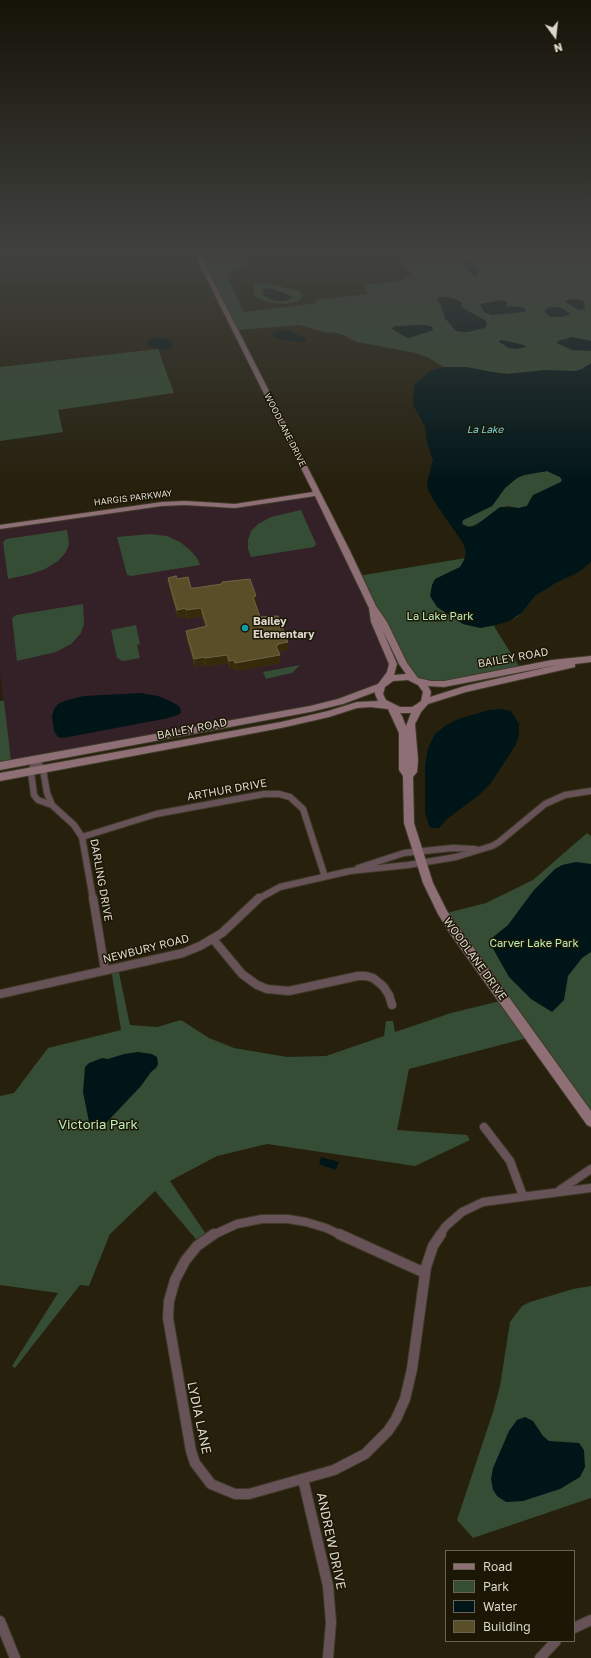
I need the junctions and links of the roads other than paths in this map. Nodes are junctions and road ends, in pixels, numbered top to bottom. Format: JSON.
{"nodes":[{"id":1,"x":236,"y":332,"type":"edge"},
{"id":2,"x":317,"y":494,"type":"junction"},
{"id":3,"x":0,"y":528,"type":"edge"},
{"id":4,"x":372,"y":606,"type":"junction"},
{"id":5,"x":591,"y":660,"type":"edge"},
{"id":6,"x":416,"y":680,"type":"junction"},
{"id":7,"x":381,"y":685,"type":"junction"},
{"id":8,"x":422,"y":705,"type":"junction"},
{"id":9,"x":390,"y":707,"type":"junction"},
{"id":10,"x":35,"y":760,"type":"junction"},
{"id":11,"x":0,"y":766,"type":"edge"},
{"id":12,"x":43,"y":769,"type":"junction"},
{"id":13,"x":31,"y":772,"type":"junction"},
{"id":14,"x":408,"y":776,"type":"junction"},
{"id":15,"x":0,"y":777,"type":"edge"},
{"id":16,"x":591,"y":791,"type":"edge"},
{"id":17,"x":52,"y":805,"type":"junction"},
{"id":18,"x":82,"y":837,"type":"junction"},
{"id":19,"x":481,"y":849,"type":"junction"},
{"id":20,"x":417,"y":851,"type":"junction"},
{"id":21,"x":421,"y":863,"type":"junction"},
{"id":22,"x":350,"y":871,"type":"junction"},
{"id":23,"x":325,"y":876,"type":"junction"},
{"id":24,"x":213,"y":939,"type":"junction"},
{"id":25,"x":105,"y":970,"type":"junction"},
{"id":26,"x":0,"y":994,"type":"edge"},
{"id":27,"x":392,"y":1005,"type":"dead end"},
{"id":28,"x":591,"y":1121,"type":"edge"},
{"id":29,"x":484,"y":1127,"type":"dead end"},
{"id":30,"x":591,"y":1169,"type":"edge"},
{"id":31,"x":591,"y":1188,"type":"edge"},
{"id":32,"x":559,"y":1190,"type":"junction"},
{"id":33,"x":523,"y":1196,"type":"junction"},
{"id":34,"x":425,"y":1273,"type":"junction"},
{"id":35,"x":303,"y":1479,"type":"junction"},
{"id":36,"x":591,"y":1620,"type":"edge"},
{"id":37,"x":0,"y":1621,"type":"edge"},
{"id":38,"x":575,"y":1628,"type":"edge"},
{"id":39,"x":555,"y":1642,"type":"edge"},
{"id":40,"x":15,"y":1658,"type":"edge"},
{"id":41,"x":328,"y":1658,"type":"edge"},
{"id":42,"x":540,"y":1658,"type":"edge"}],
"edges":[{"from":1,"to":2,"type":"street","name":"WOODLANE DRIVE"},
{"from":2,"to":3,"type":"street","name":"HARGIS PARKWAY"},
{"from":2,"to":4,"type":"street","name":"WOODLANE DRIVE"},
{"from":4,"to":6,"type":"street","name":"WOODLANE DRIVE"},
{"from":4,"to":7,"type":"street","name":"WOODLANE DRIVE"},
{"from":5,"to":6,"type":"street","name":"BAILEY ROAD"},
{"from":5,"to":8,"type":"street","name":"BAILEY ROAD"},
{"from":6,"to":7,"type":"street"},
{"from":6,"to":8,"type":"street"},
{"from":7,"to":9,"type":"street"},
{"from":7,"to":10,"type":"street","name":"BAILEY ROAD"},
{"from":8,"to":9,"type":"street"},
{"from":8,"to":14,"type":"street","name":"WOODLANE DRIVE"},
{"from":9,"to":12,"type":"street","name":"BAILEY ROAD"},
{"from":9,"to":14,"type":"street","name":"WOODLANE DRIVE"},
{"from":10,"to":11,"type":"street","name":"BAILEY ROAD"},
{"from":10,"to":12,"type":"street"},
{"from":10,"to":13,"type":"street","name":"DARLING DRIVE"},
{"from":12,"to":13,"type":"street","name":"BAILEY ROAD"},
{"from":12,"to":17,"type":"street","name":"DARLING DRIVE"},
{"from":13,"to":15,"type":"street","name":"BAILEY ROAD"},
{"from":13,"to":17,"type":"street","name":"DARLING DRIVE"},
{"from":14,"to":20,"type":"street","name":"WOODLANE DRIVE"},
{"from":16,"to":19,"type":"street","name":"NEWBURY ROAD"},
{"from":17,"to":18,"type":"street","name":"DARLING DRIVE"},
{"from":18,"to":23,"type":"street","name":"ARTHUR DRIVE"},
{"from":18,"to":25,"type":"street","name":"DARLING DRIVE"},
{"from":19,"to":20,"type":"street","name":"NEWBURY ROAD"},
{"from":19,"to":21,"type":"street","name":"NEWBURY ROAD"},
{"from":20,"to":21,"type":"street","name":"WOODLANE DRIVE"},
{"from":20,"to":22,"type":"street","name":"NEWBURY ROAD"},
{"from":21,"to":22,"type":"street","name":"NEWBURY ROAD"},
{"from":21,"to":28,"type":"street","name":"WOODLANE DRIVE"},
{"from":22,"to":23,"type":"street","name":"NEWBURY ROAD"},
{"from":23,"to":24,"type":"street","name":"NEWBURY ROAD"},
{"from":24,"to":25,"type":"street","name":"NEWBURY ROAD"},
{"from":24,"to":27,"type":"street"},
{"from":25,"to":26,"type":"street","name":"NEWBURY ROAD"},
{"from":29,"to":33,"type":"street"},
{"from":30,"to":32,"type":"street","name":"LYDIA LANE"},
{"from":31,"to":32,"type":"street","name":"LYDIA LANE"},
{"from":32,"to":33,"type":"street","name":"LYDIA LANE"},
{"from":33,"to":34,"type":"street","name":"LYDIA LANE"},
{"from":34,"to":35,"type":"street","name":"LYDIA LANE"},
{"from":34,"to":35,"type":"street","name":"LYDIA LANE"},
{"from":35,"to":41,"type":"street","name":"ANDREW DRIVE"},
{"from":36,"to":38,"type":"street"},
{"from":37,"to":40,"type":"street"},
{"from":39,"to":42,"type":"street"}]}
